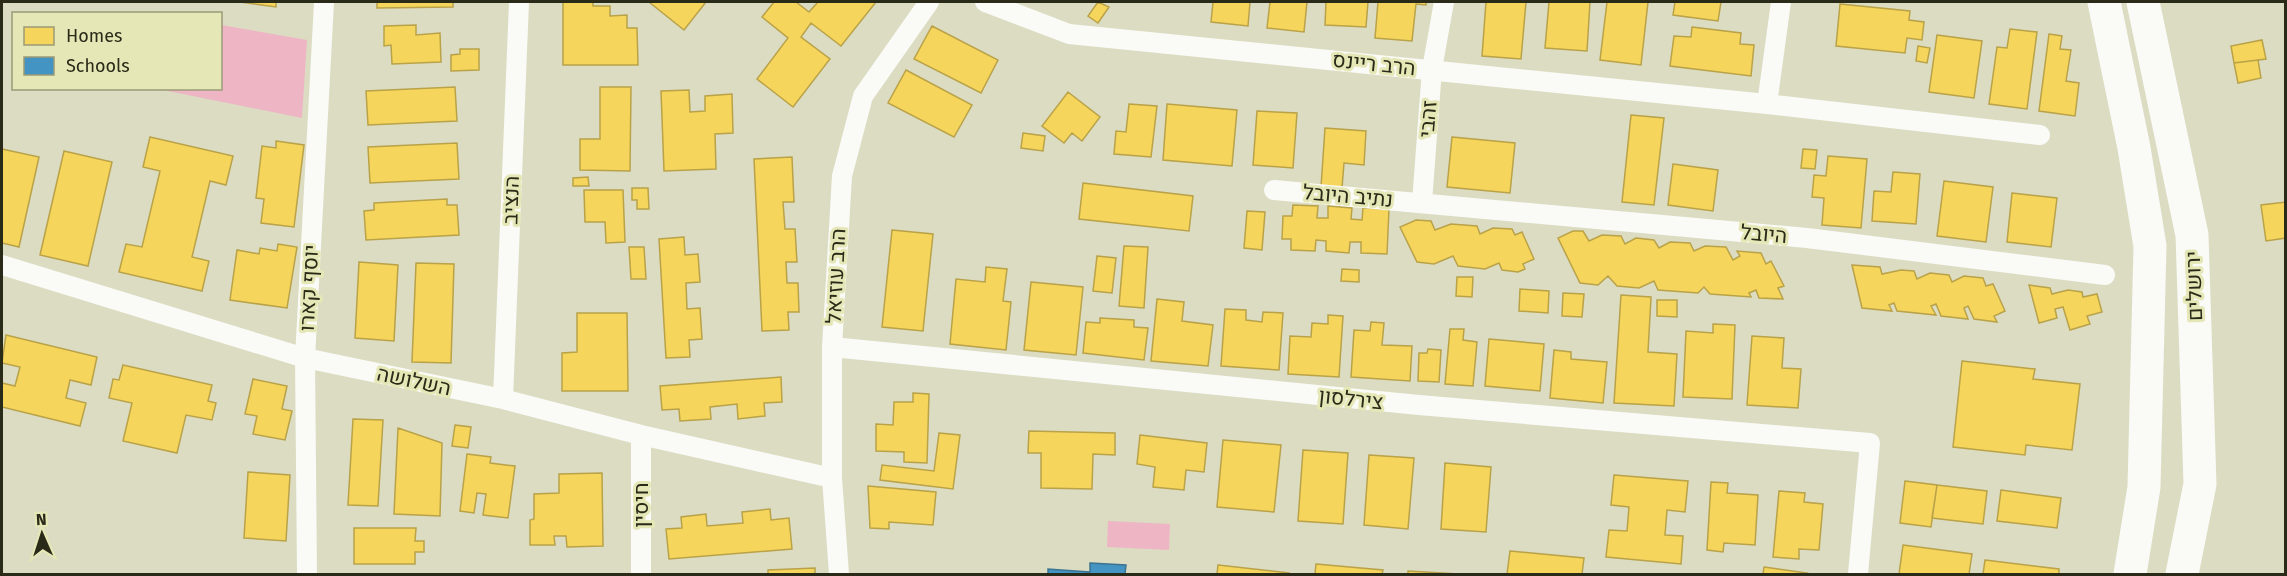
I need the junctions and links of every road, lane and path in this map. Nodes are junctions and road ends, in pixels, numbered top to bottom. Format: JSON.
{"nodes":[{"id":1,"x":324,"y":2,"type":"edge"},
{"id":2,"x":519,"y":2,"type":"edge"},
{"id":3,"x":929,"y":2,"type":"edge"},
{"id":4,"x":985,"y":2,"type":"edge"},
{"id":5,"x":1444,"y":2,"type":"edge"},
{"id":6,"x":1781,"y":2,"type":"edge"},
{"id":7,"x":2104,"y":2,"type":"edge"},
{"id":8,"x":2143,"y":2,"type":"edge"},
{"id":9,"x":1432,"y":69,"type":"junction"},
{"id":10,"x":1767,"y":104,"type":"junction"},
{"id":11,"x":2040,"y":135,"type":"dead end"},
{"id":12,"x":1274,"y":190,"type":"dead end"},
{"id":13,"x":1422,"y":202,"type":"junction"},
{"id":14,"x":2,"y":265,"type":"edge"},
{"id":15,"x":2105,"y":275,"type":"dead end"},
{"id":16,"x":832,"y":347,"type":"junction"},
{"id":17,"x":305,"y":358,"type":"junction"},
{"id":18,"x":503,"y":399,"type":"junction"},
{"id":19,"x":641,"y":435,"type":"junction"},
{"id":20,"x":832,"y":478,"type":"junction"},
{"id":21,"x":307,"y":574,"type":"edge"},
{"id":22,"x":641,"y":574,"type":"edge"},
{"id":23,"x":839,"y":574,"type":"edge"},
{"id":24,"x":1858,"y":574,"type":"edge"},
{"id":25,"x":2130,"y":574,"type":"edge"},
{"id":26,"x":2182,"y":574,"type":"edge"}],
"edges":[{"from":1,"to":17,"type":"street","name":"יוסף קארו"},
{"from":2,"to":18,"type":"street","name":"הנציב"},
{"from":3,"to":16,"type":"street","name":"הרב עוזיאל"},
{"from":4,"to":9,"type":"street","name":"הרב ריינס"},
{"from":5,"to":9,"type":"street","name":"זהבי"},
{"from":6,"to":10,"type":"street"},
{"from":7,"to":25,"type":"highway","name":"ירושלים"},
{"from":8,"to":26,"type":"highway","name":"ירושלים"},
{"from":9,"to":10,"type":"street","name":"הרב ריינס"},
{"from":9,"to":13,"type":"street","name":"זהבי"},
{"from":10,"to":11,"type":"street","name":"הרב ריינס"},
{"from":12,"to":13,"type":"street","name":"נתיב היובל"},
{"from":13,"to":15,"type":"street","name":"היובל"},
{"from":14,"to":17,"type":"street","name":"השלושה"},
{"from":16,"to":20,"type":"street","name":"הרב עוזיאל"},
{"from":16,"to":24,"type":"street","name":"צירלסון"},
{"from":17,"to":18,"type":"street","name":"השלושה"},
{"from":17,"to":21,"type":"street","name":"יוסף קארו"},
{"from":18,"to":19,"type":"street","name":"השלושה"},
{"from":19,"to":20,"type":"street","name":"השלושה"},
{"from":19,"to":22,"type":"street","name":"חיסין"},
{"from":20,"to":23,"type":"street","name":"הרב עוזיאל"}]}
